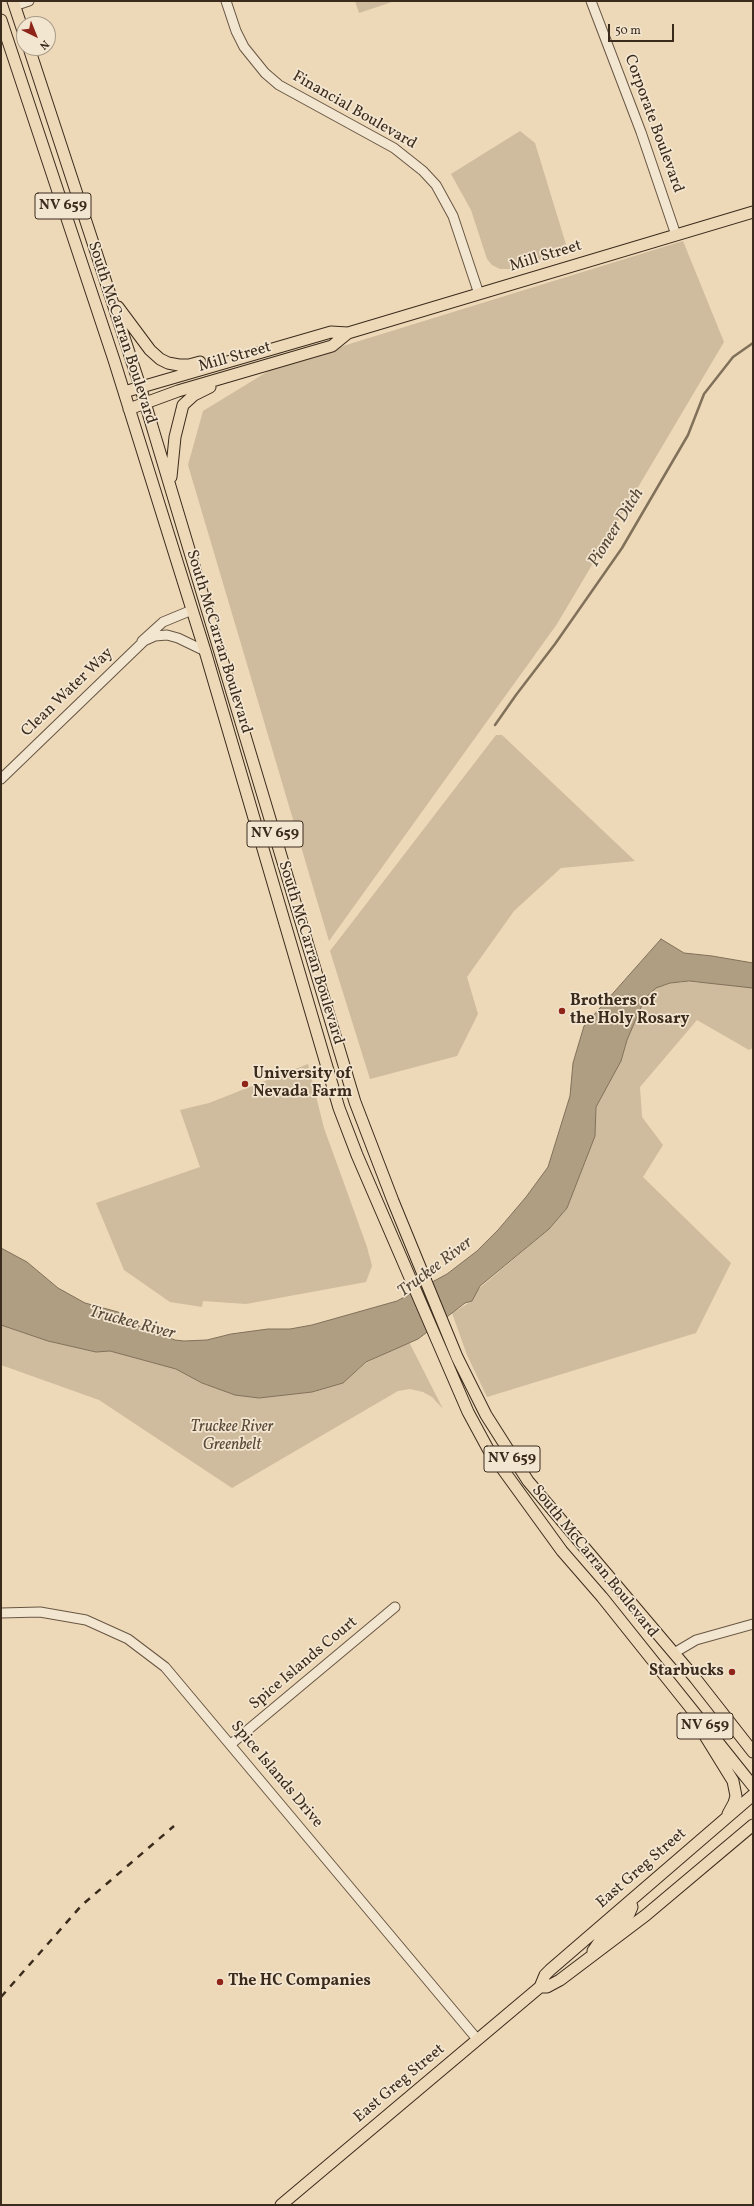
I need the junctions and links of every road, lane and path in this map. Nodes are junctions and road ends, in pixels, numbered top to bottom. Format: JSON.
{"nodes":[{"id":1,"x":29,"y":1,"type":"edge"},
{"id":2,"x":226,"y":1,"type":"edge"},
{"id":3,"x":590,"y":1,"type":"edge"},
{"id":4,"x":12,"y":3,"type":"edge"},
{"id":5,"x":17,"y":16,"type":"edge"},
{"id":6,"x":1,"y":20,"type":"edge"},
{"id":7,"x":32,"y":56,"type":"edge"},
{"id":8,"x":753,"y":212,"type":"edge"},
{"id":9,"x":676,"y":235,"type":"junction"},
{"id":10,"x":480,"y":294,"type":"junction"},
{"id":11,"x":111,"y":296,"type":"junction"},
{"id":12,"x":348,"y":333,"type":"junction"},
{"id":13,"x":245,"y":357,"type":"junction"},
{"id":14,"x":236,"y":374,"type":"junction"},
{"id":15,"x":140,"y":386,"type":"junction"},
{"id":16,"x":124,"y":392,"type":"junction"},
{"id":17,"x":146,"y":403,"type":"junction"},
{"id":18,"x":129,"y":410,"type":"junction"},
{"id":19,"x":171,"y":488,"type":"junction"},
{"id":20,"x":192,"y":610,"type":"junction"},
{"id":21,"x":139,"y":645,"type":"junction"},
{"id":22,"x":205,"y":651,"type":"junction"},
{"id":23,"x":1,"y":779,"type":"edge"},
{"id":24,"x":338,"y":1046,"type":"junction"},
{"id":25,"x":322,"y":1050,"type":"junction"},
{"id":26,"x":395,"y":1607,"type":"dead end"},
{"id":27,"x":1,"y":1612,"type":"edge"},
{"id":28,"x":753,"y":1624,"type":"edge"},
{"id":29,"x":674,"y":1653,"type":"junction"},
{"id":30,"x":670,"y":1681,"type":"junction"},
{"id":31,"x":231,"y":1744,"type":"junction"},
{"id":32,"x":753,"y":1752,"type":"edge"},
{"id":33,"x":753,"y":1786,"type":"edge"},
{"id":34,"x":753,"y":1795,"type":"edge"},
{"id":35,"x":753,"y":1825,"type":"edge"},
{"id":36,"x":710,"y":1832,"type":"junction"},
{"id":37,"x":753,"y":1836,"type":"edge"},
{"id":38,"x":724,"y":1849,"type":"junction"},
{"id":39,"x":630,"y":1901,"type":"junction"},
{"id":40,"x":586,"y":1960,"type":"junction"},
{"id":41,"x":540,"y":1987,"type":"junction"},
{"id":42,"x":477,"y":2039,"type":"junction"},
{"id":43,"x":281,"y":2205,"type":"edge"}],
"edges":[{"from":1,"to":4,"type":"street"},
{"from":2,"to":10,"type":"street","name":"Financial Boulevard"},
{"from":3,"to":9,"type":"street","name":"Corporate Boulevard"},
{"from":4,"to":5,"type":"main road"},
{"from":6,"to":16,"type":"main road","name":"South McCarran Boulevard","number":"NV 659"},
{"from":7,"to":11,"type":"main road","name":"South McCarran Boulevard","number":"NV 659"},
{"from":8,"to":9,"type":"main road","name":"Mill Street"},
{"from":9,"to":10,"type":"main road","name":"Mill Street"},
{"from":10,"to":12,"type":"main road","name":"Mill Street"},
{"from":11,"to":13,"type":"main road"},
{"from":11,"to":15,"type":"main road","name":"South McCarran Boulevard","number":"NV 659"},
{"from":12,"to":13,"type":"main road","name":"Mill Street"},
{"from":12,"to":14,"type":"main road","name":"Mill Street"},
{"from":13,"to":15,"type":"main road","name":"Mill Street"},
{"from":14,"to":17,"type":"main road","name":"Mill Street"},
{"from":14,"to":19,"type":"main road"},
{"from":15,"to":16,"type":"main road","name":"Mill Street"},
{"from":15,"to":17,"type":"main road","name":"South McCarran Boulevard","number":"NV 659"},
{"from":16,"to":18,"type":"main road","name":"South McCarran Boulevard","number":"NV 659"},
{"from":17,"to":18,"type":"main road","name":"Mill Street"},
{"from":17,"to":19,"type":"main road","name":"South McCarran Boulevard","number":"NV 659"},
{"from":18,"to":20,"type":"main road","name":"South McCarran Boulevard","number":"NV 659"},
{"from":19,"to":24,"type":"main road","name":"South McCarran Boulevard","number":"NV 659"},
{"from":20,"to":21,"type":"street","name":"Clean Water Way"},
{"from":20,"to":22,"type":"main road","name":"South McCarran Boulevard","number":"NV 659"},
{"from":21,"to":22,"type":"street","name":"Clean Water Way"},
{"from":21,"to":23,"type":"street","name":"Clean Water Way"},
{"from":22,"to":25,"type":"main road","name":"South McCarran Boulevard","number":"NV 659"},
{"from":24,"to":25,"type":"main road"},
{"from":24,"to":29,"type":"main road","name":"South McCarran Boulevard","number":"NV 659"},
{"from":25,"to":30,"type":"main road","name":"South McCarran Boulevard","number":"NV 659"},
{"from":26,"to":31,"type":"street","name":"Spice Islands Court"},
{"from":27,"to":31,"type":"street","name":"Spice Islands Drive"},
{"from":28,"to":29,"type":"street"},
{"from":29,"to":32,"type":"main road","name":"South McCarran Boulevard","number":"NV 659"},
{"from":30,"to":33,"type":"main road","name":"South McCarran Boulevard","number":"NV 659"},
{"from":30,"to":36,"type":"main road"},
{"from":31,"to":42,"type":"street","name":"Spice Islands Drive"},
{"from":34,"to":36,"type":"main road","name":"East Greg Street"},
{"from":35,"to":38,"type":"main road","name":"East Greg Street"},
{"from":36,"to":39,"type":"main road","name":"East Greg Street"},
{"from":37,"to":38,"type":"main road"},
{"from":38,"to":40,"type":"main road","name":"East Greg Street"},
{"from":39,"to":40,"type":"main road"},
{"from":39,"to":41,"type":"main road","name":"East Greg Street"},
{"from":40,"to":41,"type":"main road","name":"East Greg Street"},
{"from":41,"to":42,"type":"main road","name":"East Greg Street"},
{"from":42,"to":43,"type":"main road","name":"East Greg Street"}]}
